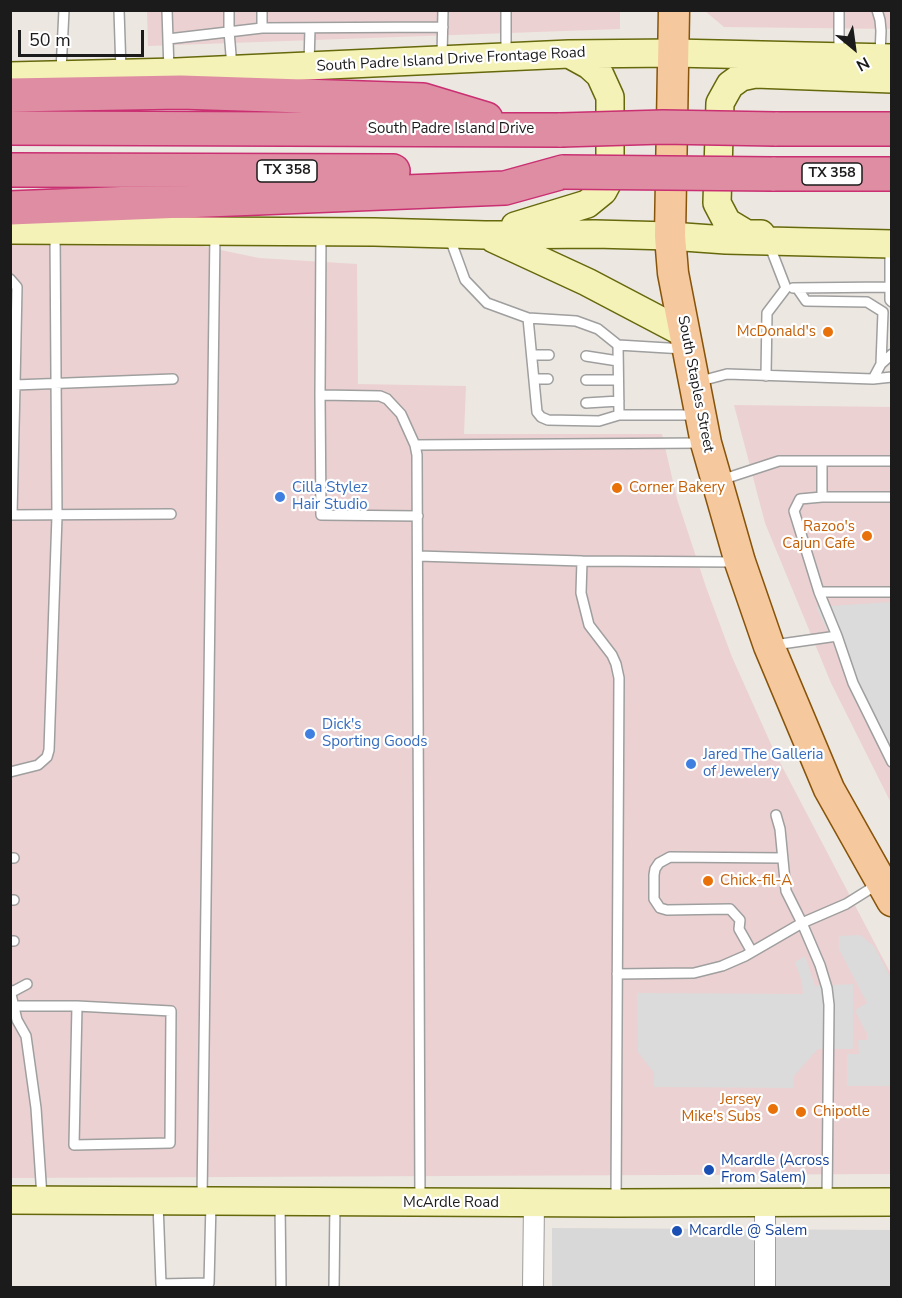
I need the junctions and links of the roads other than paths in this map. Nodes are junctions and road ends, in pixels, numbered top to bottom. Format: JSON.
{"nodes":[{"id":1,"x":64,"y":10,"type":"edge"},
{"id":2,"x":119,"y":10,"type":"edge"},
{"id":3,"x":167,"y":10,"type":"edge"},
{"id":4,"x":230,"y":10,"type":"edge"},
{"id":5,"x":262,"y":10,"type":"edge"},
{"id":6,"x":443,"y":10,"type":"edge"},
{"id":7,"x":506,"y":10,"type":"edge"},
{"id":8,"x":674,"y":10,"type":"edge"},
{"id":9,"x":839,"y":10,"type":"edge"},
{"id":10,"x":877,"y":10,"type":"edge"},
{"id":11,"x":443,"y":27,"type":"junction"},
{"id":12,"x":262,"y":28,"type":"junction"},
{"id":13,"x":310,"y":28,"type":"junction"},
{"id":14,"x":229,"y":31,"type":"junction"},
{"id":15,"x":168,"y":39,"type":"junction"},
{"id":16,"x":674,"y":53,"type":"junction"},
{"id":17,"x":569,"y":54,"type":"junction"},
{"id":18,"x":839,"y":56,"type":"junction"},
{"id":19,"x":506,"y":57,"type":"junction"},
{"id":20,"x":442,"y":60,"type":"junction"},
{"id":21,"x":888,"y":65,"type":"edge"},
{"id":22,"x":309,"y":66,"type":"junction"},
{"id":23,"x":232,"y":70,"type":"junction"},
{"id":24,"x":169,"y":72,"type":"junction"},
{"id":25,"x":121,"y":73,"type":"junction"},
{"id":26,"x":10,"y":75,"type":"edge"},
{"id":27,"x":61,"y":75,"type":"junction"},
{"id":28,"x":10,"y":95,"type":"edge"},
{"id":29,"x":10,"y":128,"type":"edge"},
{"id":30,"x":516,"y":129,"type":"junction"},
{"id":31,"x":891,"y":129,"type":"edge"},
{"id":32,"x":10,"y":170,"type":"edge"},
{"id":33,"x":563,"y":172,"type":"junction"},
{"id":34,"x":891,"y":174,"type":"edge"},
{"id":35,"x":10,"y":208,"type":"edge"},
{"id":36,"x":10,"y":230,"type":"edge"},
{"id":37,"x":55,"y":231,"type":"junction"},
{"id":38,"x":215,"y":231,"type":"junction"},
{"id":39,"x":321,"y":231,"type":"junction"},
{"id":40,"x":448,"y":234,"type":"junction"},
{"id":41,"x":485,"y":235,"type":"junction"},
{"id":42,"x":670,"y":236,"type":"junction"},
{"id":43,"x":767,"y":241,"type":"junction"},
{"id":44,"x":891,"y":244,"type":"edge"},
{"id":45,"x":10,"y":279,"type":"edge"},
{"id":46,"x":890,"y":287,"type":"junction"},
{"id":47,"x":786,"y":288,"type":"junction"},
{"id":48,"x":797,"y":288,"type":"junction"},
{"id":49,"x":891,"y":302,"type":"edge"},
{"id":50,"x":883,"y":312,"type":"junction"},
{"id":51,"x":528,"y":318,"type":"junction"},
{"id":52,"x":891,"y":319,"type":"edge"},
{"id":53,"x":686,"y":341,"type":"junction"},
{"id":54,"x":618,"y":345,"type":"junction"},
{"id":55,"x":891,"y":354,"type":"edge"},
{"id":56,"x":549,"y":355,"type":"dead end"},
{"id":57,"x":532,"y":356,"type":"junction"},
{"id":58,"x":586,"y":356,"type":"dead end"},
{"id":59,"x":618,"y":362,"type":"junction"},
{"id":60,"x":881,"y":364,"type":"junction"},
{"id":61,"x":766,"y":376,"type":"junction"},
{"id":62,"x":891,"y":377,"type":"edge"},
{"id":63,"x":172,"y":379,"type":"dead end"},
{"id":64,"x":534,"y":379,"type":"junction"},
{"id":65,"x":548,"y":379,"type":"dead end"},
{"id":66,"x":873,"y":379,"type":"junction"},
{"id":67,"x":586,"y":380,"type":"dead end"},
{"id":68,"x":618,"y":380,"type":"junction"},
{"id":69,"x":694,"y":383,"type":"junction"},
{"id":70,"x":56,"y":384,"type":"junction"},
{"id":71,"x":15,"y":385,"type":"junction"},
{"id":72,"x":320,"y":395,"type":"junction"},
{"id":73,"x":619,"y":401,"type":"junction"},
{"id":74,"x":536,"y":403,"type":"junction"},
{"id":75,"x":548,"y":403,"type":"dead end"},
{"id":76,"x":586,"y":403,"type":"dead end"},
{"id":77,"x":619,"y":416,"type":"junction"},
{"id":78,"x":703,"y":429,"type":"junction"},
{"id":79,"x":415,"y":445,"type":"junction"},
{"id":80,"x":822,"y":462,"type":"junction"},
{"id":81,"x":891,"y":462,"type":"edge"},
{"id":82,"x":716,"y":482,"type":"junction"},
{"id":83,"x":822,"y":497,"type":"junction"},
{"id":84,"x":891,"y":497,"type":"edge"},
{"id":85,"x":171,"y":514,"type":"dead end"},
{"id":86,"x":11,"y":515,"type":"edge"},
{"id":87,"x":57,"y":516,"type":"junction"},
{"id":88,"x":418,"y":516,"type":"junction"},
{"id":89,"x":418,"y":556,"type":"junction"},
{"id":90,"x":582,"y":561,"type":"junction"},
{"id":91,"x":740,"y":562,"type":"junction"},
{"id":92,"x":819,"y":592,"type":"junction"},
{"id":93,"x":891,"y":592,"type":"edge"},
{"id":94,"x":837,"y":636,"type":"junction"},
{"id":95,"x":769,"y":646,"type":"junction"},
{"id":96,"x":891,"y":762,"type":"edge"},
{"id":97,"x":10,"y":772,"type":"edge"},
{"id":98,"x":776,"y":815,"type":"dead end"},
{"id":99,"x":782,"y":858,"type":"junction"},
{"id":100,"x":888,"y":887,"type":"edge"},
{"id":101,"x":802,"y":923,"type":"junction"},
{"id":102,"x":752,"y":951,"type":"junction"},
{"id":103,"x":617,"y":974,"type":"junction"},
{"id":104,"x":27,"y":984,"type":"dead end"},
{"id":105,"x":11,"y":991,"type":"edge"},
{"id":106,"x":77,"y":1006,"type":"junction"},
{"id":107,"x":12,"y":1007,"type":"edge"},
{"id":108,"x":14,"y":1023,"type":"edge"},
{"id":109,"x":10,"y":1200,"type":"edge"},
{"id":110,"x":42,"y":1200,"type":"junction"},
{"id":111,"x":158,"y":1201,"type":"junction"},
{"id":112,"x":207,"y":1201,"type":"junction"},
{"id":113,"x":280,"y":1201,"type":"junction"},
{"id":114,"x":335,"y":1202,"type":"junction"},
{"id":115,"x":420,"y":1202,"type":"junction"},
{"id":116,"x":891,"y":1202,"type":"edge"},
{"id":117,"x":534,"y":1203,"type":"junction"},
{"id":118,"x":616,"y":1203,"type":"junction"},
{"id":119,"x":765,"y":1203,"type":"junction"},
{"id":120,"x":827,"y":1203,"type":"junction"},
{"id":121,"x":281,"y":1287,"type":"edge"},
{"id":122,"x":334,"y":1287,"type":"edge"},
{"id":123,"x":534,"y":1287,"type":"edge"},
{"id":124,"x":765,"y":1287,"type":"edge"}],
"edges":[{"from":1,"to":27,"type":"lane"},
{"from":2,"to":25,"type":"lane"},
{"from":3,"to":15,"type":"lane"},
{"from":4,"to":14,"type":"lane"},
{"from":5,"to":12,"type":"lane"},
{"from":6,"to":11,"type":"lane"},
{"from":7,"to":19,"type":"lane"},
{"from":8,"to":16,"type":"main road","name":"South Staples Street"},
{"from":9,"to":18,"type":"lane"},
{"from":10,"to":21,"type":"lane"},
{"from":11,"to":13,"type":"lane"},
{"from":11,"to":20,"type":"lane"},
{"from":12,"to":13,"type":"lane"},
{"from":12,"to":14,"type":"lane"},
{"from":13,"to":22,"type":"lane"},
{"from":14,"to":15,"type":"lane"},
{"from":14,"to":23,"type":"lane"},
{"from":15,"to":24,"type":"lane"},
{"from":16,"to":17,"type":"main road","name":"South Padre Island Drive Frontage Road"},
{"from":16,"to":18,"type":"main road","name":"South Padre Island Drive Frontage Road"},
{"from":16,"to":42,"type":"main road","name":"South Staples Street"},
{"from":17,"to":19,"type":"main road","name":"South Padre Island Drive Frontage Road"},
{"from":17,"to":41,"type":"main road"},
{"from":18,"to":21,"type":"main road","name":"South Padre Island Drive Frontage Road"},
{"from":19,"to":20,"type":"main road","name":"South Padre Island Drive Frontage Road"},
{"from":20,"to":22,"type":"main road","name":"South Padre Island Drive Frontage Road"},
{"from":21,"to":44,"type":"main road"},
{"from":22,"to":23,"type":"main road","name":"South Padre Island Drive Frontage Road"},
{"from":23,"to":24,"type":"main road","name":"South Padre Island Drive Frontage Road"},
{"from":24,"to":25,"type":"main road","name":"South Padre Island Drive Frontage Road"},
{"from":25,"to":27,"type":"main road","name":"South Padre Island Drive Frontage Road"},
{"from":26,"to":27,"type":"main road","name":"South Padre Island Drive Frontage Road"},
{"from":28,"to":30,"type":"highway"},
{"from":29,"to":30,"type":"highway","name":"South Padre Island Drive"},
{"from":30,"to":31,"type":"highway","name":"South Padre Island Drive","bridge":true},
{"from":32,"to":33,"type":"highway","number":"TX 358"},
{"from":33,"to":34,"type":"highway","number":"TX 358","bridge":true},
{"from":33,"to":35,"type":"highway"},
{"from":36,"to":37,"type":"main road"},
{"from":37,"to":38,"type":"main road"},
{"from":37,"to":70,"type":"lane"},
{"from":38,"to":39,"type":"main road"},
{"from":38,"to":112,"type":"lane"},
{"from":39,"to":40,"type":"main road"},
{"from":39,"to":72,"type":"lane"},
{"from":40,"to":41,"type":"main road"},
{"from":40,"to":51,"type":"lane"},
{"from":41,"to":42,"type":"main road"},
{"from":41,"to":53,"type":"main road"},
{"from":42,"to":43,"type":"main road"},
{"from":42,"to":53,"type":"main road","name":"South Staples Street"},
{"from":43,"to":44,"type":"main road"},
{"from":43,"to":47,"type":"lane"},
{"from":44,"to":46,"type":"lane"},
{"from":45,"to":71,"type":"lane"},
{"from":46,"to":48,"type":"lane"},
{"from":46,"to":49,"type":"lane"},
{"from":47,"to":48,"type":"lane"},
{"from":47,"to":61,"type":"lane"},
{"from":48,"to":50,"type":"lane"},
{"from":50,"to":52,"type":"lane"},
{"from":50,"to":60,"type":"lane"},
{"from":51,"to":54,"type":"lane"},
{"from":51,"to":57,"type":"lane"},
{"from":53,"to":54,"type":"lane"},
{"from":53,"to":69,"type":"main road","name":"South Staples Street"},
{"from":54,"to":59,"type":"lane"},
{"from":55,"to":60,"type":"lane"},
{"from":56,"to":57,"type":"lane"},
{"from":57,"to":64,"type":"lane"},
{"from":58,"to":59,"type":"lane"},
{"from":59,"to":68,"type":"lane"},
{"from":60,"to":66,"type":"lane"},
{"from":61,"to":66,"type":"lane"},
{"from":61,"to":69,"type":"lane"},
{"from":62,"to":66,"type":"lane"},
{"from":63,"to":70,"type":"lane"},
{"from":64,"to":65,"type":"lane"},
{"from":64,"to":74,"type":"lane"},
{"from":67,"to":68,"type":"lane"},
{"from":68,"to":73,"type":"lane"},
{"from":69,"to":78,"type":"main road","name":"South Staples Street"},
{"from":70,"to":71,"type":"lane"},
{"from":70,"to":87,"type":"lane"},
{"from":71,"to":86,"type":"lane"},
{"from":72,"to":79,"type":"lane"},
{"from":72,"to":88,"type":"lane"},
{"from":73,"to":76,"type":"lane"},
{"from":73,"to":77,"type":"lane"},
{"from":74,"to":75,"type":"lane"},
{"from":74,"to":77,"type":"lane"},
{"from":77,"to":78,"type":"lane"},
{"from":78,"to":79,"type":"lane"},
{"from":78,"to":82,"type":"main road","name":"South Staples Street"},
{"from":79,"to":88,"type":"lane"},
{"from":80,"to":81,"type":"lane"},
{"from":80,"to":82,"type":"lane"},
{"from":80,"to":83,"type":"lane"},
{"from":82,"to":91,"type":"main road","name":"South Staples Street"},
{"from":83,"to":84,"type":"lane"},
{"from":83,"to":92,"type":"lane"},
{"from":85,"to":87,"type":"lane"},
{"from":86,"to":87,"type":"lane"},
{"from":87,"to":97,"type":"lane"},
{"from":88,"to":89,"type":"lane"},
{"from":89,"to":90,"type":"lane"},
{"from":89,"to":115,"type":"lane"},
{"from":90,"to":91,"type":"lane"},
{"from":90,"to":103,"type":"lane"},
{"from":91,"to":95,"type":"main road","name":"South Staples Street"},
{"from":92,"to":93,"type":"lane"},
{"from":92,"to":94,"type":"lane"},
{"from":94,"to":95,"type":"lane"},
{"from":94,"to":96,"type":"lane"},
{"from":95,"to":100,"type":"main road","name":"South Staples Street"},
{"from":98,"to":99,"type":"lane"},
{"from":99,"to":101,"type":"lane"},
{"from":99,"to":102,"type":"lane"},
{"from":100,"to":101,"type":"lane"},
{"from":101,"to":102,"type":"lane"},
{"from":101,"to":120,"type":"lane"},
{"from":102,"to":103,"type":"lane"},
{"from":103,"to":118,"type":"lane"},
{"from":104,"to":105,"type":"lane"},
{"from":105,"to":107,"type":"lane"},
{"from":106,"to":106,"type":"lane"},
{"from":106,"to":107,"type":"lane"},
{"from":107,"to":108,"type":"lane"},
{"from":108,"to":110,"type":"lane"},
{"from":109,"to":110,"type":"main road","name":"McArdle Road"},
{"from":110,"to":111,"type":"main road","name":"McArdle Road"},
{"from":111,"to":112,"type":"main road","name":"McArdle Road"},
{"from":111,"to":112,"type":"lane"},
{"from":112,"to":113,"type":"main road","name":"McArdle Road"},
{"from":113,"to":114,"type":"main road","name":"McArdle Road"},
{"from":113,"to":121,"type":"lane"},
{"from":114,"to":115,"type":"main road","name":"McArdle Road"},
{"from":114,"to":122,"type":"lane"},
{"from":115,"to":117,"type":"main road","name":"McArdle Road"},
{"from":116,"to":120,"type":"main road","name":"McArdle Road"},
{"from":117,"to":118,"type":"main road","name":"McArdle Road"},
{"from":117,"to":123,"type":"street"},
{"from":118,"to":119,"type":"main road","name":"McArdle Road"},
{"from":119,"to":120,"type":"main road","name":"McArdle Road"},
{"from":119,"to":124,"type":"street"}]}
